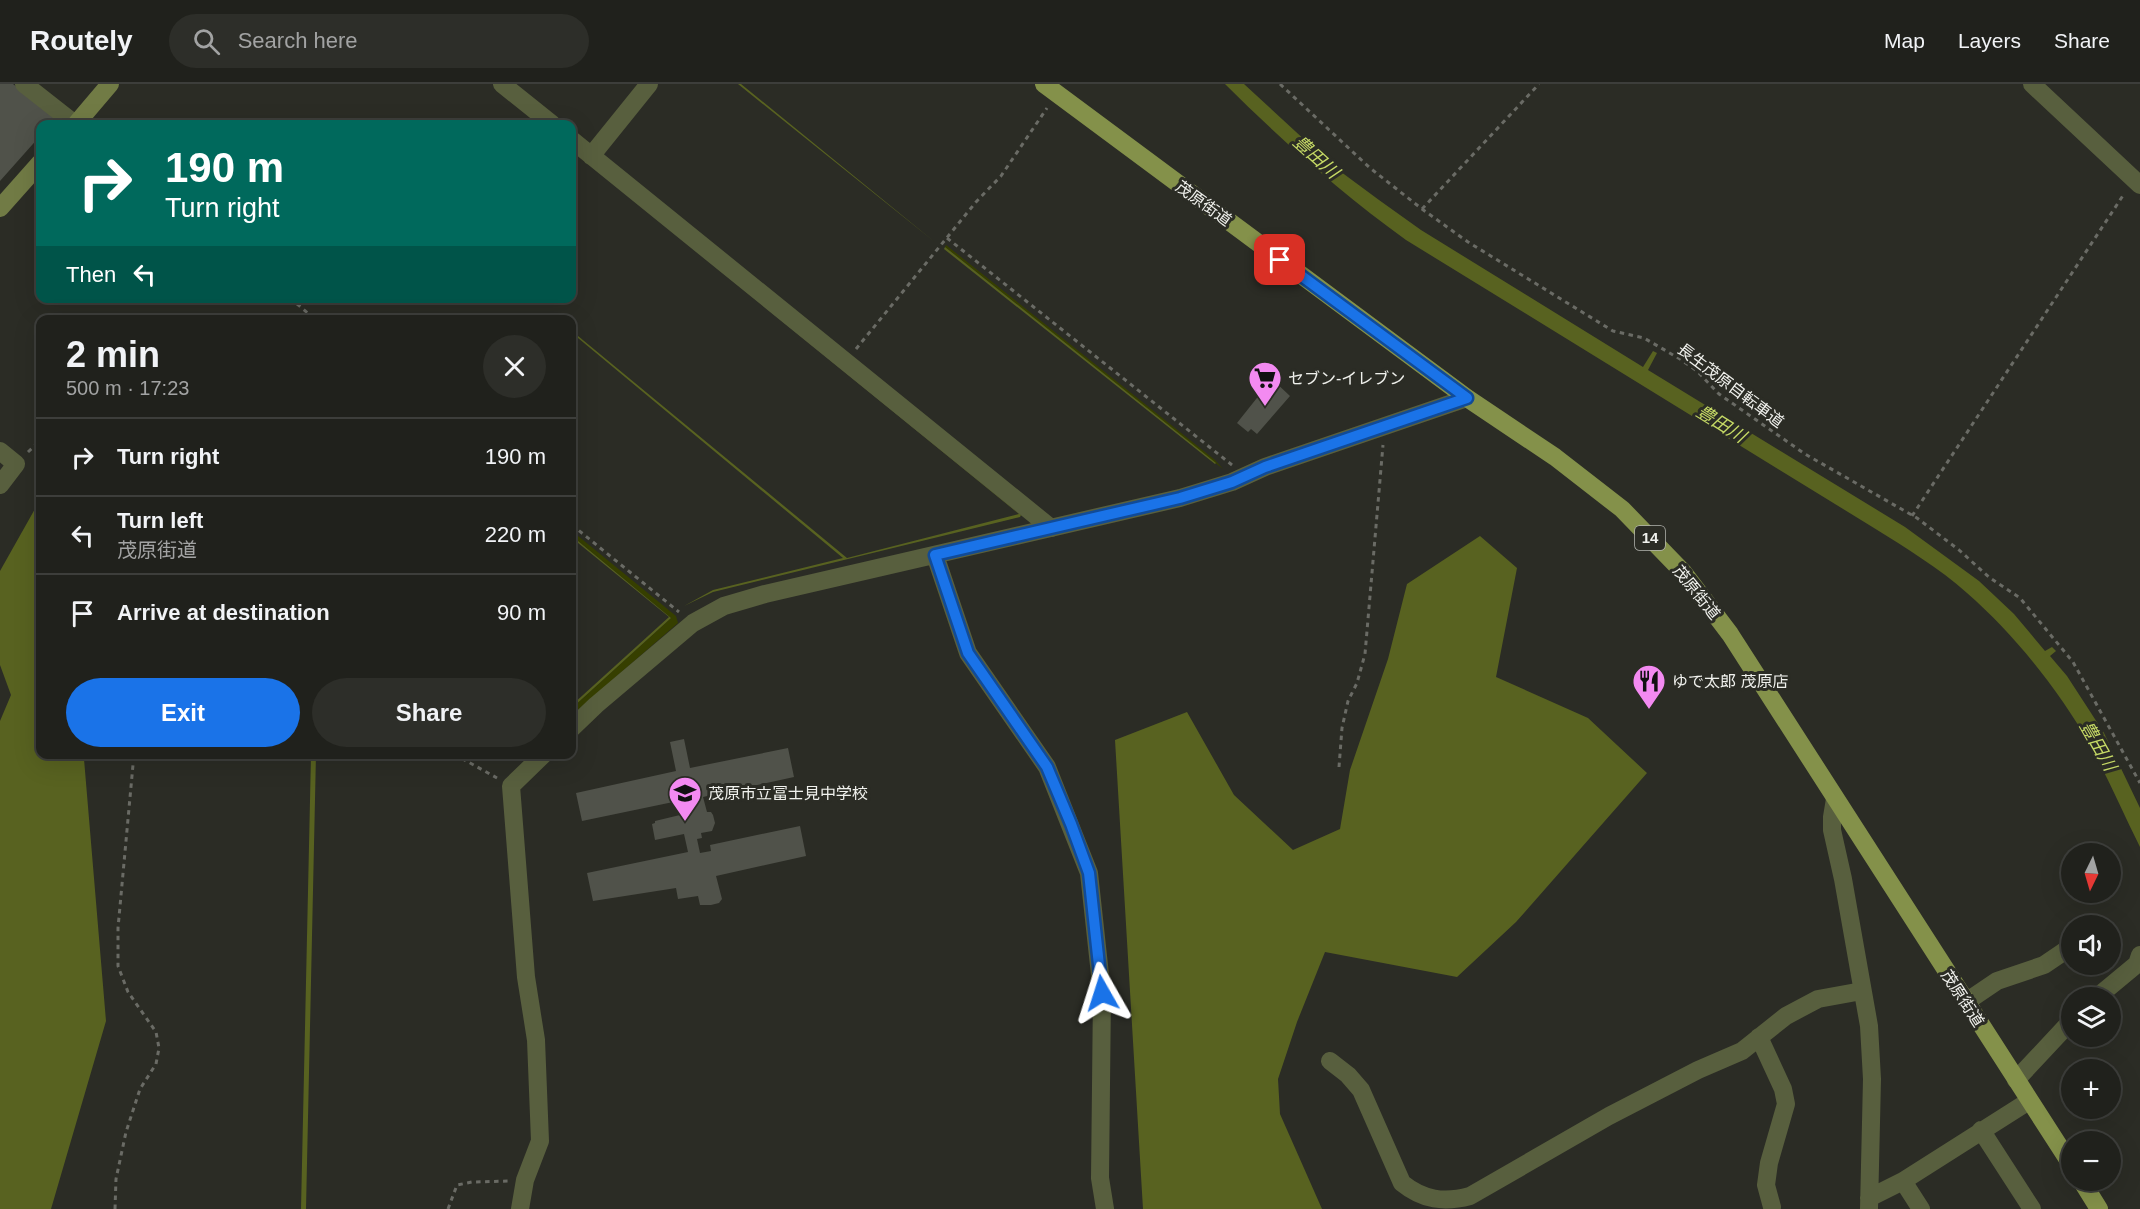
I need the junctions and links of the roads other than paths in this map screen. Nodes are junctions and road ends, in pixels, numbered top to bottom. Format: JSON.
{"nodes":[{"id":1,"x":24,"y":84,"type":"edge"},
{"id":2,"x":110,"y":84,"type":"edge"},
{"id":3,"x":502,"y":84,"type":"edge"},
{"id":4,"x":649,"y":84,"type":"edge"},
{"id":5,"x":2032,"y":84,"type":"edge"},
{"id":6,"x":1050,"y":89,"type":"edge"},
{"id":7,"x":70,"y":120,"type":"edge"},
{"id":8,"x":78,"y":120,"type":"edge"},
{"id":9,"x":547,"y":120,"type":"edge"},
{"id":10,"x":576,"y":143,"type":"edge"},
{"id":11,"x":591,"y":156,"type":"junction"},
{"id":12,"x":36,"y":168,"type":"edge"},
{"id":13,"x":2137,"y":182,"type":"edge"},
{"id":14,"x":0,"y":208,"type":"edge"},
{"id":15,"x":1467,"y":398,"type":"junction"},
{"id":16,"x":0,"y":451,"type":"edge"},
{"id":17,"x":0,"y":485,"type":"edge"},
{"id":18,"x":1051,"y":528,"type":"junction"},
{"id":19,"x":935,"y":555,"type":"junction"},
{"id":20,"x":576,"y":724,"type":"edge"},
{"id":21,"x":539,"y":759,"type":"edge"},
{"id":22,"x":1835,"y":799,"type":"junction"},
{"id":23,"x":2061,"y":953,"type":"edge"},
{"id":24,"x":2140,"y":955,"type":"edge"},
{"id":25,"x":2109,"y":987,"type":"edge"},
{"id":26,"x":1862,"y":991,"type":"junction"},
{"id":27,"x":1966,"y":1002,"type":"junction"},
{"id":28,"x":2061,"y":1032,"type":"edge"},
{"id":29,"x":1759,"y":1037,"type":"junction"},
{"id":30,"x":1330,"y":1061,"type":"dead end"},
{"id":31,"x":2016,"y":1080,"type":"junction"},
{"id":32,"x":2029,"y":1101,"type":"junction"},
{"id":33,"x":1981,"y":1130,"type":"junction"},
{"id":34,"x":2061,"y":1149,"type":"edge"},
{"id":35,"x":1903,"y":1181,"type":"junction"},
{"id":36,"x":2087,"y":1191,"type":"edge"},
{"id":37,"x":1869,"y":1204,"type":"edge"},
{"id":38,"x":1772,"y":1207,"type":"dead end"},
{"id":39,"x":520,"y":1209,"type":"edge"},
{"id":40,"x":1105,"y":1209,"type":"edge"},
{"id":41,"x":1921,"y":1209,"type":"edge"},
{"id":42,"x":2032,"y":1209,"type":"edge"},
{"id":43,"x":2099,"y":1209,"type":"edge"}],
"edges":[{"from":1,"to":7,"type":"street"},
{"from":2,"to":8,"type":"main road"},
{"from":3,"to":9,"type":"street"},
{"from":4,"to":11,"type":"street"},
{"from":5,"to":13,"type":"street"},
{"from":6,"to":15,"type":"main road","name":"茂原街道","number":"14"},
{"from":10,"to":11,"type":"street"},
{"from":11,"to":18,"type":"street"},
{"from":12,"to":14,"type":"main road"},
{"from":15,"to":18,"type":"street"},
{"from":15,"to":22,"type":"main road","name":"茂原街道","number":"14"},
{"from":16,"to":17,"type":"street"},
{"from":18,"to":19,"type":"street"},
{"from":19,"to":20,"type":"street"},
{"from":19,"to":40,"type":"street"},
{"from":21,"to":39,"type":"street"},
{"from":22,"to":26,"type":"street"},
{"from":22,"to":27,"type":"main road","name":"茂原街道","number":"14"},
{"from":23,"to":27,"type":"street"},
{"from":24,"to":25,"type":"street"},
{"from":26,"to":29,"type":"street"},
{"from":26,"to":37,"type":"street"},
{"from":27,"to":31,"type":"main road","name":"茂原街道","number":"14"},
{"from":28,"to":31,"type":"street"},
{"from":29,"to":30,"type":"street"},
{"from":29,"to":38,"type":"street"},
{"from":31,"to":32,"type":"main road","name":"茂原街道","number":"14"},
{"from":32,"to":33,"type":"street"},
{"from":32,"to":34,"type":"main road","name":"茂原街道","number":"14"},
{"from":33,"to":35,"type":"street"},
{"from":33,"to":42,"type":"street"},
{"from":35,"to":37,"type":"street"},
{"from":35,"to":41,"type":"street"},
{"from":36,"to":43,"type":"main road"}]}
